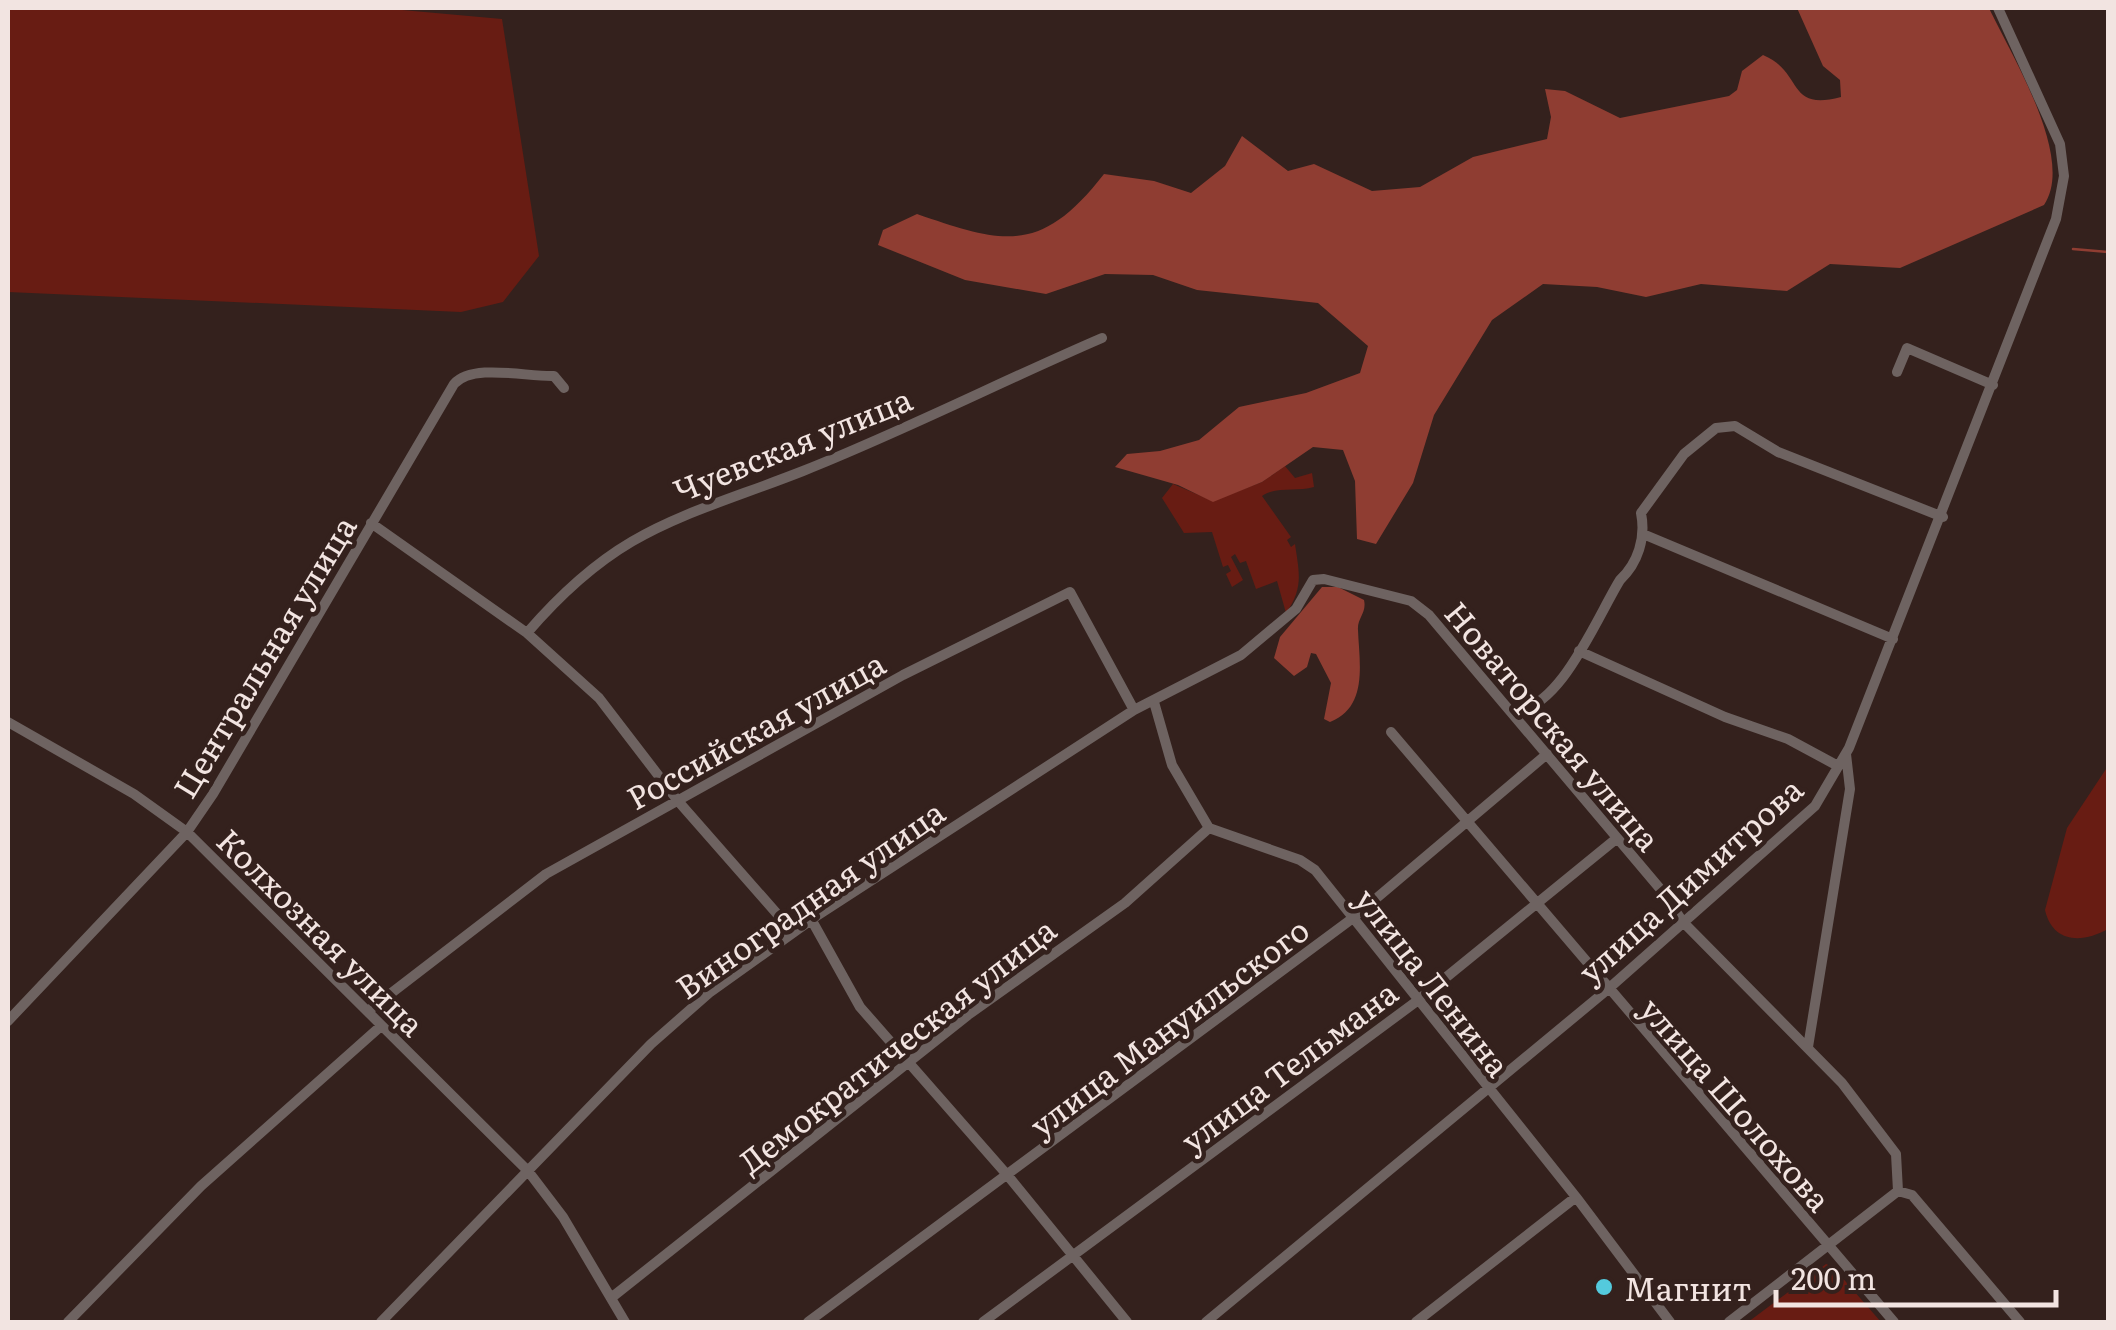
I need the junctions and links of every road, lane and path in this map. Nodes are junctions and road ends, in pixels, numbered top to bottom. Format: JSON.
{"nodes":[{"id":1,"x":1998,"y":8,"type":"edge"},
{"id":2,"x":1102,"y":338,"type":"dead end"},
{"id":3,"x":1897,"y":372,"type":"dead end"},
{"id":4,"x":1993,"y":384,"type":"junction"},
{"id":5,"x":564,"y":388,"type":"dead end"},
{"id":6,"x":1943,"y":517,"type":"junction"},
{"id":7,"x":372,"y":522,"type":"junction"},
{"id":8,"x":1642,"y":534,"type":"junction"},
{"id":9,"x":1312,"y":580,"type":"joint"},
{"id":10,"x":527,"y":632,"type":"junction"},
{"id":11,"x":1894,"y":639,"type":"junction"},
{"id":12,"x":1579,"y":651,"type":"junction"},
{"id":13,"x":1154,"y":702,"type":"junction"},
{"id":14,"x":1134,"y":710,"type":"junction"},
{"id":15,"x":1511,"y":710,"type":"junction"},
{"id":16,"x":8,"y":722,"type":"edge"},
{"id":17,"x":1391,"y":732,"type":"dead end"},
{"id":18,"x":1846,"y":753,"type":"junction"},
{"id":19,"x":1547,"y":754,"type":"junction"},
{"id":20,"x":1838,"y":766,"type":"junction"},
{"id":21,"x":678,"y":802,"type":"junction"},
{"id":22,"x":1464,"y":824,"type":"junction"},
{"id":23,"x":1209,"y":828,"type":"junction"},
{"id":24,"x":187,"y":832,"type":"junction"},
{"id":25,"x":1616,"y":839,"type":"junction"},
{"id":26,"x":1536,"y":904,"type":"junction"},
{"id":27,"x":1353,"y":918,"type":"junction"},
{"id":28,"x":812,"y":919,"type":"junction"},
{"id":29,"x":1683,"y":922,"type":"junction"},
{"id":30,"x":793,"y":932,"type":"junction"},
{"id":31,"x":1607,"y":990,"type":"junction"},
{"id":32,"x":1417,"y":1001,"type":"junction"},
{"id":33,"x":368,"y":1011,"type":"junction"},
{"id":34,"x":8,"y":1021,"type":"edge"},
{"id":35,"x":381,"y":1026,"type":"junction"},
{"id":36,"x":1808,"y":1047,"type":"junction"},
{"id":37,"x":905,"y":1064,"type":"junction"},
{"id":38,"x":1486,"y":1086,"type":"junction"},
{"id":39,"x":528,"y":1172,"type":"junction"},
{"id":40,"x":1009,"y":1177,"type":"junction"},
{"id":41,"x":1898,"y":1191,"type":"junction"},
{"id":42,"x":1576,"y":1197,"type":"junction"},
{"id":43,"x":1826,"y":1245,"type":"junction"},
{"id":44,"x":1074,"y":1256,"type":"junction"},
{"id":45,"x":611,"y":1298,"type":"junction"},
{"id":46,"x":1424,"y":1320,"type":"edge"},
{"id":47,"x":68,"y":1322,"type":"edge"},
{"id":48,"x":381,"y":1322,"type":"edge"},
{"id":49,"x":624,"y":1322,"type":"edge"},
{"id":50,"x":808,"y":1322,"type":"edge"},
{"id":51,"x":982,"y":1322,"type":"edge"},
{"id":52,"x":1127,"y":1322,"type":"edge"},
{"id":53,"x":1206,"y":1322,"type":"edge"},
{"id":54,"x":1670,"y":1322,"type":"edge"},
{"id":55,"x":1729,"y":1322,"type":"edge"},
{"id":56,"x":1894,"y":1322,"type":"edge"},
{"id":57,"x":2020,"y":1322,"type":"edge"}],
"edges":[{"from":1,"to":4,"type":"street","name":"улица Димитрова"},
{"from":2,"to":10,"type":"street","name":"Чуевская улица"},
{"from":3,"to":4,"type":"street"},
{"from":4,"to":6,"type":"street","name":"улица Димитрова"},
{"from":5,"to":7,"type":"street","name":"Центральная улица"},
{"from":6,"to":8,"type":"street"},
{"from":6,"to":11,"type":"street","name":"улица Димитрова"},
{"from":7,"to":10,"type":"street"},
{"from":7,"to":24,"type":"street","name":"Центральная улица"},
{"from":8,"to":11,"type":"street"},
{"from":8,"to":12,"type":"street"},
{"from":9,"to":13,"type":"street","name":"Виноградная улица"},
{"from":9,"to":15,"type":"street","name":"Новаторская улица"},
{"from":10,"to":21,"type":"street"},
{"from":11,"to":18,"type":"street","name":"улица Димитрова"},
{"from":12,"to":15,"type":"street"},
{"from":12,"to":20,"type":"street"},
{"from":13,"to":14,"type":"street","name":"Виноградная улица"},
{"from":13,"to":23,"type":"street"},
{"from":14,"to":21,"type":"street","name":"Российская улица"},
{"from":14,"to":28,"type":"street","name":"Виноградная улица"},
{"from":15,"to":19,"type":"street","name":"Новаторская улица"},
{"from":16,"to":24,"type":"street","name":"Колхозная улица"},
{"from":17,"to":22,"type":"street","name":"улица Шолохова"},
{"from":18,"to":20,"type":"street","name":"улица Димитрова"},
{"from":18,"to":36,"type":"street"},
{"from":19,"to":22,"type":"street","name":"улица Мануильского"},
{"from":19,"to":25,"type":"street","name":"Новаторская улица"},
{"from":20,"to":29,"type":"street","name":"улица Димитрова"},
{"from":21,"to":30,"type":"street"},
{"from":21,"to":33,"type":"street","name":"Российская улица"},
{"from":22,"to":26,"type":"street","name":"улица Шолохова"},
{"from":22,"to":27,"type":"street","name":"улица Мануильского"},
{"from":23,"to":27,"type":"street","name":"улица Ленина"},
{"from":23,"to":37,"type":"street","name":"Демократическая улица"},
{"from":24,"to":33,"type":"street","name":"Колхозная улица"},
{"from":24,"to":34,"type":"street","name":"Центральная улица"},
{"from":25,"to":26,"type":"street","name":"улица Тельмана"},
{"from":25,"to":29,"type":"street","name":"Новаторская улица"},
{"from":26,"to":31,"type":"street","name":"улица Шолохова"},
{"from":26,"to":32,"type":"street","name":"улица Тельмана"},
{"from":27,"to":32,"type":"street","name":"улица Ленина"},
{"from":27,"to":40,"type":"street","name":"улица Мануильского"},
{"from":28,"to":30,"type":"street","name":"Виноградная улица"},
{"from":28,"to":37,"type":"street"},
{"from":29,"to":31,"type":"street","name":"улица Димитрова"},
{"from":29,"to":36,"type":"street","name":"Новаторская улица"},
{"from":30,"to":39,"type":"street","name":"Виноградная улица"},
{"from":31,"to":38,"type":"street","name":"улица Димитрова"},
{"from":31,"to":43,"type":"street","name":"улица Шолохова"},
{"from":32,"to":38,"type":"street","name":"улица Ленина"},
{"from":32,"to":44,"type":"street","name":"улица Тельмана"},
{"from":33,"to":35,"type":"street","name":"Колхозная улица"},
{"from":35,"to":39,"type":"street","name":"Колхозная улица"},
{"from":35,"to":47,"type":"street"},
{"from":36,"to":41,"type":"street","name":"Новаторская улица"},
{"from":37,"to":40,"type":"street"},
{"from":37,"to":45,"type":"street","name":"Демократическая улица"},
{"from":38,"to":42,"type":"street","name":"улица Ленина"},
{"from":38,"to":53,"type":"street","name":"улица Димитрова"},
{"from":39,"to":45,"type":"street","name":"Колхозная улица"},
{"from":39,"to":48,"type":"street","name":"Виноградная улица"},
{"from":40,"to":44,"type":"street"},
{"from":40,"to":50,"type":"street","name":"улица Мануильского"},
{"from":41,"to":43,"type":"street"},
{"from":41,"to":57,"type":"street"},
{"from":42,"to":46,"type":"street"},
{"from":42,"to":54,"type":"street","name":"улица Ленина"},
{"from":43,"to":55,"type":"street"},
{"from":43,"to":56,"type":"street","name":"улица Шолохова"},
{"from":44,"to":51,"type":"street","name":"улица Тельмана"},
{"from":44,"to":52,"type":"street"},
{"from":45,"to":49,"type":"street","name":"Колхозная улица"}]}
